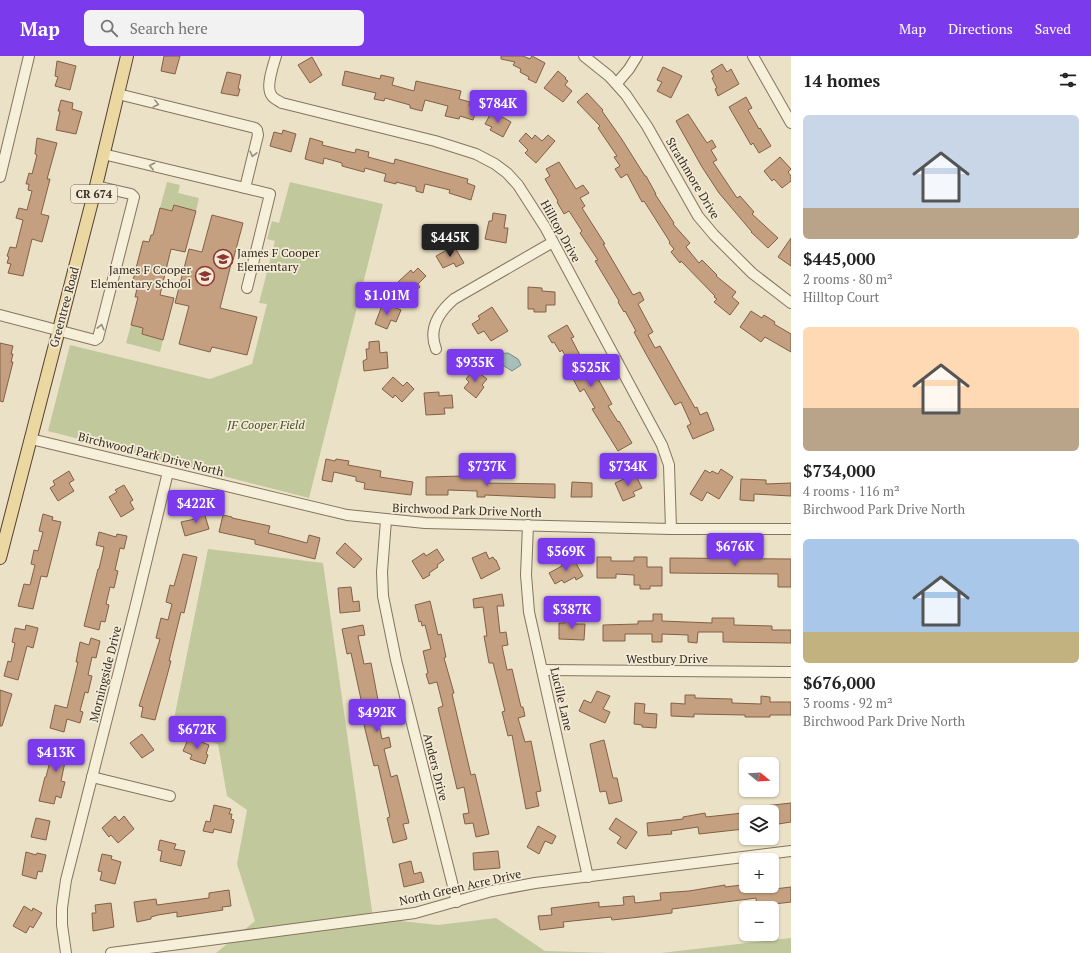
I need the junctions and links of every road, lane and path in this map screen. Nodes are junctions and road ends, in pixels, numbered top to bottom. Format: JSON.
{"nodes":[{"id":1,"x":29,"y":56,"type":"edge"},
{"id":2,"x":127,"y":56,"type":"edge"},
{"id":3,"x":276,"y":56,"type":"edge"},
{"id":4,"x":584,"y":56,"type":"edge"},
{"id":5,"x":637,"y":56,"type":"edge"},
{"id":6,"x":753,"y":56,"type":"edge"},
{"id":7,"x":617,"y":83,"type":"junction"},
{"id":8,"x":118,"y":94,"type":"junction"},
{"id":9,"x":791,"y":123,"type":"edge"},
{"id":10,"x":103,"y":154,"type":"junction"},
{"id":11,"x":1,"y":170,"type":"edge"},
{"id":12,"x":96,"y":186,"type":"junction"},
{"id":13,"x":245,"y":188,"type":"junction"},
{"id":14,"x":553,"y":242,"type":"junction"},
{"id":15,"x":247,"y":288,"type":"dead end"},
{"id":16,"x":791,"y":303,"type":"edge"},
{"id":17,"x":0,"y":315,"type":"edge"},
{"id":18,"x":58,"y":331,"type":"junction"},
{"id":19,"x":436,"y":349,"type":"dead end"},
{"id":20,"x":30,"y":439,"type":"junction"},
{"id":21,"x":168,"y":472,"type":"junction"},
{"id":22,"x":386,"y":520,"type":"junction"},
{"id":23,"x":528,"y":525,"type":"junction"},
{"id":24,"x":671,"y":528,"type":"junction"},
{"id":25,"x":791,"y":529,"type":"edge"},
{"id":26,"x":0,"y":558,"type":"edge"},
{"id":27,"x":542,"y":670,"type":"junction"},
{"id":28,"x":791,"y":672,"type":"edge"},
{"id":29,"x":92,"y":778,"type":"junction"},
{"id":30,"x":170,"y":796,"type":"dead end"},
{"id":31,"x":791,"y":851,"type":"edge"},
{"id":32,"x":588,"y":877,"type":"junction"},
{"id":33,"x":456,"y":902,"type":"junction"},
{"id":34,"x":66,"y":953,"type":"edge"},
{"id":35,"x":111,"y":953,"type":"edge"}],
"edges":[{"from":1,"to":11,"type":"street"},
{"from":2,"to":8,"type":"main road","name":"Greentree Road","number":"CR 674"},
{"from":3,"to":14,"type":"street","name":"Hilltop Drive"},
{"from":4,"to":7,"type":"street","name":"Strathmore Drive"},
{"from":5,"to":7,"type":"street"},
{"from":6,"to":9,"type":"street"},
{"from":7,"to":16,"type":"street","name":"Strathmore Drive"},
{"from":8,"to":10,"type":"main road","name":"Greentree Road","number":"CR 674"},
{"from":8,"to":13,"type":"street","one_way":true},
{"from":10,"to":12,"type":"main road","name":"Greentree Road","number":"CR 674"},
{"from":13,"to":10,"type":"street","one_way":true},
{"from":12,"to":18,"type":"main road","name":"Greentree Road","number":"CR 674"},
{"from":18,"to":12,"type":"street","one_way":true},
{"from":13,"to":15,"type":"street"},
{"from":14,"to":19,"type":"street"},
{"from":14,"to":24,"type":"street","name":"Hilltop Drive"},
{"from":17,"to":18,"type":"street"},
{"from":18,"to":20,"type":"main road","name":"Greentree Road","number":"CR 674"},
{"from":20,"to":21,"type":"street","name":"Birchwood Park Drive North"},
{"from":20,"to":26,"type":"main road","name":"Greentree Road","number":"CR 674"},
{"from":21,"to":22,"type":"street","name":"Birchwood Park Drive North"},
{"from":21,"to":29,"type":"street","name":"Morningside Drive"},
{"from":22,"to":23,"type":"street","name":"Birchwood Park Drive North"},
{"from":22,"to":33,"type":"street","name":"Anders Drive"},
{"from":23,"to":24,"type":"street","name":"Birchwood Park Drive North"},
{"from":23,"to":27,"type":"street","name":"Lucille Lane"},
{"from":24,"to":25,"type":"street","name":"Birchwood Park Drive North"},
{"from":27,"to":28,"type":"street","name":"Westbury Drive"},
{"from":27,"to":32,"type":"street","name":"Lucille Lane"},
{"from":29,"to":30,"type":"street"},
{"from":29,"to":34,"type":"street","name":"Morningside Drive"},
{"from":31,"to":32,"type":"street","name":"North Green Acre Drive"},
{"from":32,"to":33,"type":"street","name":"North Green Acre Drive"},
{"from":33,"to":35,"type":"street","name":"North Green Acre Drive"}]}
